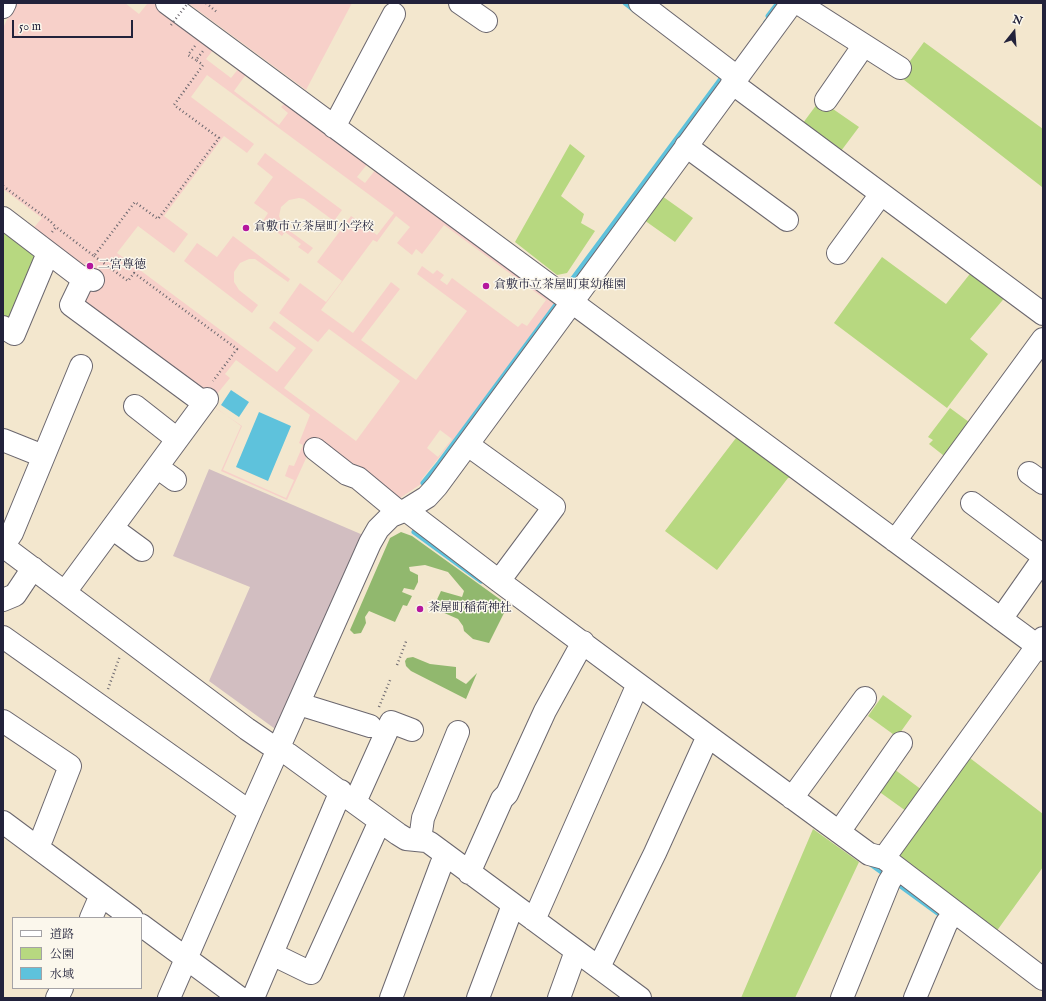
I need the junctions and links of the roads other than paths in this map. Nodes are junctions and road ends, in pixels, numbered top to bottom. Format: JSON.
{"nodes":[{"id":1,"x":5,"y":3,"type":"edge"},
{"id":2,"x":166,"y":3,"type":"edge"},
{"id":3,"x":460,"y":3,"type":"edge"},
{"id":4,"x":640,"y":3,"type":"edge"},
{"id":5,"x":792,"y":3,"type":"edge"},
{"id":6,"x":798,"y":3,"type":"edge"},
{"id":7,"x":3,"y":7,"type":"edge"},
{"id":8,"x":394,"y":14,"type":"dead end"},
{"id":9,"x":486,"y":21,"type":"dead end"},
{"id":10,"x":864,"y":45,"type":"junction"},
{"id":11,"x":900,"y":68,"type":"dead end"},
{"id":12,"x":735,"y":80,"type":"junction"},
{"id":13,"x":826,"y":100,"type":"dead end"},
{"id":14,"x":337,"y":121,"type":"junction"},
{"id":15,"x":686,"y":146,"type":"junction"},
{"id":16,"x":881,"y":194,"type":"junction"},
{"id":17,"x":3,"y":218,"type":"edge"},
{"id":18,"x":788,"y":220,"type":"dead end"},
{"id":19,"x":44,"y":249,"type":"junction"},
{"id":20,"x":838,"y":253,"type":"dead end"},
{"id":21,"x":571,"y":302,"type":"junction"},
{"id":22,"x":1043,"y":314,"type":"edge"},
{"id":23,"x":3,"y":327,"type":"edge"},
{"id":24,"x":1043,"y":339,"type":"edge"},
{"id":25,"x":81,"y":366,"type":"dead end"},
{"id":26,"x":135,"y":406,"type":"dead end"},
{"id":27,"x":177,"y":439,"type":"junction"},
{"id":28,"x":3,"y":440,"type":"edge"},
{"id":29,"x":468,"y":445,"type":"junction"},
{"id":30,"x":316,"y":449,"type":"dead end"},
{"id":31,"x":43,"y":456,"type":"junction"},
{"id":32,"x":157,"y":466,"type":"junction"},
{"id":33,"x":175,"y":480,"type":"dead end"},
{"id":34,"x":972,"y":503,"type":"dead end"},
{"id":35,"x":403,"y":511,"type":"junction"},
{"id":36,"x":112,"y":528,"type":"junction"},
{"id":37,"x":899,"y":537,"type":"junction"},
{"id":38,"x":6,"y":542,"type":"edge"},
{"id":39,"x":142,"y":550,"type":"dead end"},
{"id":40,"x":1043,"y":556,"type":"edge"},
{"id":41,"x":1043,"y":559,"type":"edge"},
{"id":42,"x":33,"y":568,"type":"junction"},
{"id":43,"x":499,"y":581,"type":"junction"},
{"id":44,"x":69,"y":587,"type":"junction"},
{"id":45,"x":3,"y":600,"type":"edge"},
{"id":46,"x":1004,"y":615,"type":"junction"},
{"id":47,"x":3,"y":637,"type":"edge"},
{"id":48,"x":1041,"y":644,"type":"edge"},
{"id":49,"x":580,"y":647,"type":"junction"},
{"id":50,"x":635,"y":689,"type":"junction"},
{"id":51,"x":865,"y":698,"type":"dead end"},
{"id":52,"x":299,"y":704,"type":"junction"},
{"id":53,"x":3,"y":721,"type":"edge"},
{"id":54,"x":370,"y":726,"type":"dead end"},
{"id":55,"x":412,"y":730,"type":"dead end"},
{"id":56,"x":458,"y":732,"type":"dead end"},
{"id":57,"x":708,"y":736,"type":"junction"},
{"id":58,"x":902,"y":743,"type":"dead end"},
{"id":59,"x":279,"y":749,"type":"junction"},
{"id":60,"x":348,"y":797,"type":"junction"},
{"id":61,"x":792,"y":798,"type":"junction"},
{"id":62,"x":250,"y":812,"type":"junction"},
{"id":63,"x":380,"y":821,"type":"junction"},
{"id":64,"x":3,"y":822,"type":"edge"},
{"id":65,"x":839,"y":832,"type":"junction"},
{"id":66,"x":420,"y":840,"type":"junction"},
{"id":67,"x":35,"y":846,"type":"junction"},
{"id":68,"x":444,"y":859,"type":"junction"},
{"id":69,"x":891,"y":871,"type":"junction"},
{"id":70,"x":469,"y":873,"type":"junction"},
{"id":71,"x":98,"y":904,"type":"edge"},
{"id":72,"x":511,"y":909,"type":"junction"},
{"id":73,"x":130,"y":917,"type":"edge"},
{"id":74,"x":951,"y":918,"type":"junction"},
{"id":75,"x":534,"y":920,"type":"junction"},
{"id":76,"x":142,"y":926,"type":"edge"},
{"id":77,"x":272,"y":954,"type":"junction"},
{"id":78,"x":574,"y":955,"type":"junction"},
{"id":79,"x":186,"y":958,"type":"junction"},
{"id":80,"x":599,"y":967,"type":"junction"},
{"id":81,"x":1043,"y":979,"type":"edge"},
{"id":82,"x":62,"y":989,"type":"edge"},
{"id":83,"x":57,"y":998,"type":"edge"},
{"id":84,"x":169,"y":998,"type":"edge"},
{"id":85,"x":240,"y":998,"type":"edge"},
{"id":86,"x":253,"y":998,"type":"edge"},
{"id":87,"x":391,"y":998,"type":"edge"},
{"id":88,"x":478,"y":998,"type":"edge"},
{"id":89,"x":559,"y":998,"type":"edge"},
{"id":90,"x":640,"y":998,"type":"edge"},
{"id":91,"x":842,"y":998,"type":"edge"},
{"id":92,"x":915,"y":998,"type":"edge"}],
"edges":[{"from":1,"to":7,"type":"street"},
{"from":2,"to":14,"type":"street"},
{"from":3,"to":9,"type":"street"},
{"from":4,"to":12,"type":"street"},
{"from":5,"to":12,"type":"street"},
{"from":6,"to":10,"type":"street"},
{"from":8,"to":14,"type":"street"},
{"from":10,"to":11,"type":"street"},
{"from":10,"to":13,"type":"street"},
{"from":12,"to":15,"type":"street"},
{"from":12,"to":16,"type":"street"},
{"from":14,"to":21,"type":"street"},
{"from":15,"to":18,"type":"street"},
{"from":15,"to":21,"type":"street"},
{"from":16,"to":20,"type":"street"},
{"from":16,"to":22,"type":"street"},
{"from":17,"to":19,"type":"street"},
{"from":19,"to":23,"type":"street"},
{"from":19,"to":27,"type":"street"},
{"from":21,"to":29,"type":"street"},
{"from":21,"to":37,"type":"street"},
{"from":24,"to":37,"type":"street"},
{"from":25,"to":31,"type":"street"},
{"from":26,"to":27,"type":"street"},
{"from":27,"to":32,"type":"street"},
{"from":28,"to":31,"type":"street"},
{"from":29,"to":35,"type":"street"},
{"from":29,"to":43,"type":"street"},
{"from":30,"to":35,"type":"street"},
{"from":31,"to":38,"type":"street"},
{"from":32,"to":33,"type":"street"},
{"from":32,"to":36,"type":"street"},
{"from":34,"to":40,"type":"street"},
{"from":35,"to":43,"type":"street"},
{"from":35,"to":52,"type":"street"},
{"from":36,"to":39,"type":"street"},
{"from":36,"to":44,"type":"street"},
{"from":37,"to":46,"type":"street"},
{"from":38,"to":42,"type":"street"},
{"from":41,"to":46,"type":"street"},
{"from":42,"to":44,"type":"street"},
{"from":42,"to":45,"type":"street"},
{"from":43,"to":49,"type":"street"},
{"from":44,"to":59,"type":"street"},
{"from":46,"to":48,"type":"street"},
{"from":47,"to":62,"type":"street"},
{"from":48,"to":69,"type":"street"},
{"from":49,"to":50,"type":"street"},
{"from":49,"to":70,"type":"street"},
{"from":50,"to":57,"type":"street"},
{"from":50,"to":75,"type":"street"},
{"from":51,"to":61,"type":"street"},
{"from":52,"to":54,"type":"street"},
{"from":52,"to":59,"type":"street"},
{"from":53,"to":67,"type":"street"},
{"from":55,"to":60,"type":"street"},
{"from":56,"to":66,"type":"street"},
{"from":57,"to":61,"type":"street"},
{"from":57,"to":80,"type":"street"},
{"from":58,"to":65,"type":"street"},
{"from":59,"to":60,"type":"street"},
{"from":59,"to":62,"type":"street"},
{"from":60,"to":63,"type":"street"},
{"from":60,"to":77,"type":"street"},
{"from":61,"to":65,"type":"street"},
{"from":62,"to":79,"type":"street"},
{"from":63,"to":66,"type":"street"},
{"from":63,"to":77,"type":"street"},
{"from":64,"to":67,"type":"street"},
{"from":65,"to":69,"type":"street"},
{"from":66,"to":68,"type":"street"},
{"from":67,"to":71,"type":"street"},
{"from":68,"to":70,"type":"street"},
{"from":68,"to":87,"type":"street"},
{"from":69,"to":74,"type":"street"},
{"from":69,"to":91,"type":"street"},
{"from":70,"to":72,"type":"street"},
{"from":71,"to":73,"type":"street"},
{"from":72,"to":75,"type":"street"},
{"from":72,"to":88,"type":"street"},
{"from":74,"to":81,"type":"street"},
{"from":74,"to":92,"type":"street"},
{"from":75,"to":78,"type":"street"},
{"from":76,"to":79,"type":"street"},
{"from":77,"to":86,"type":"street"},
{"from":78,"to":80,"type":"street"},
{"from":78,"to":89,"type":"street"},
{"from":79,"to":84,"type":"street"},
{"from":79,"to":85,"type":"street"},
{"from":80,"to":90,"type":"street"},
{"from":82,"to":83,"type":"street"}]}
